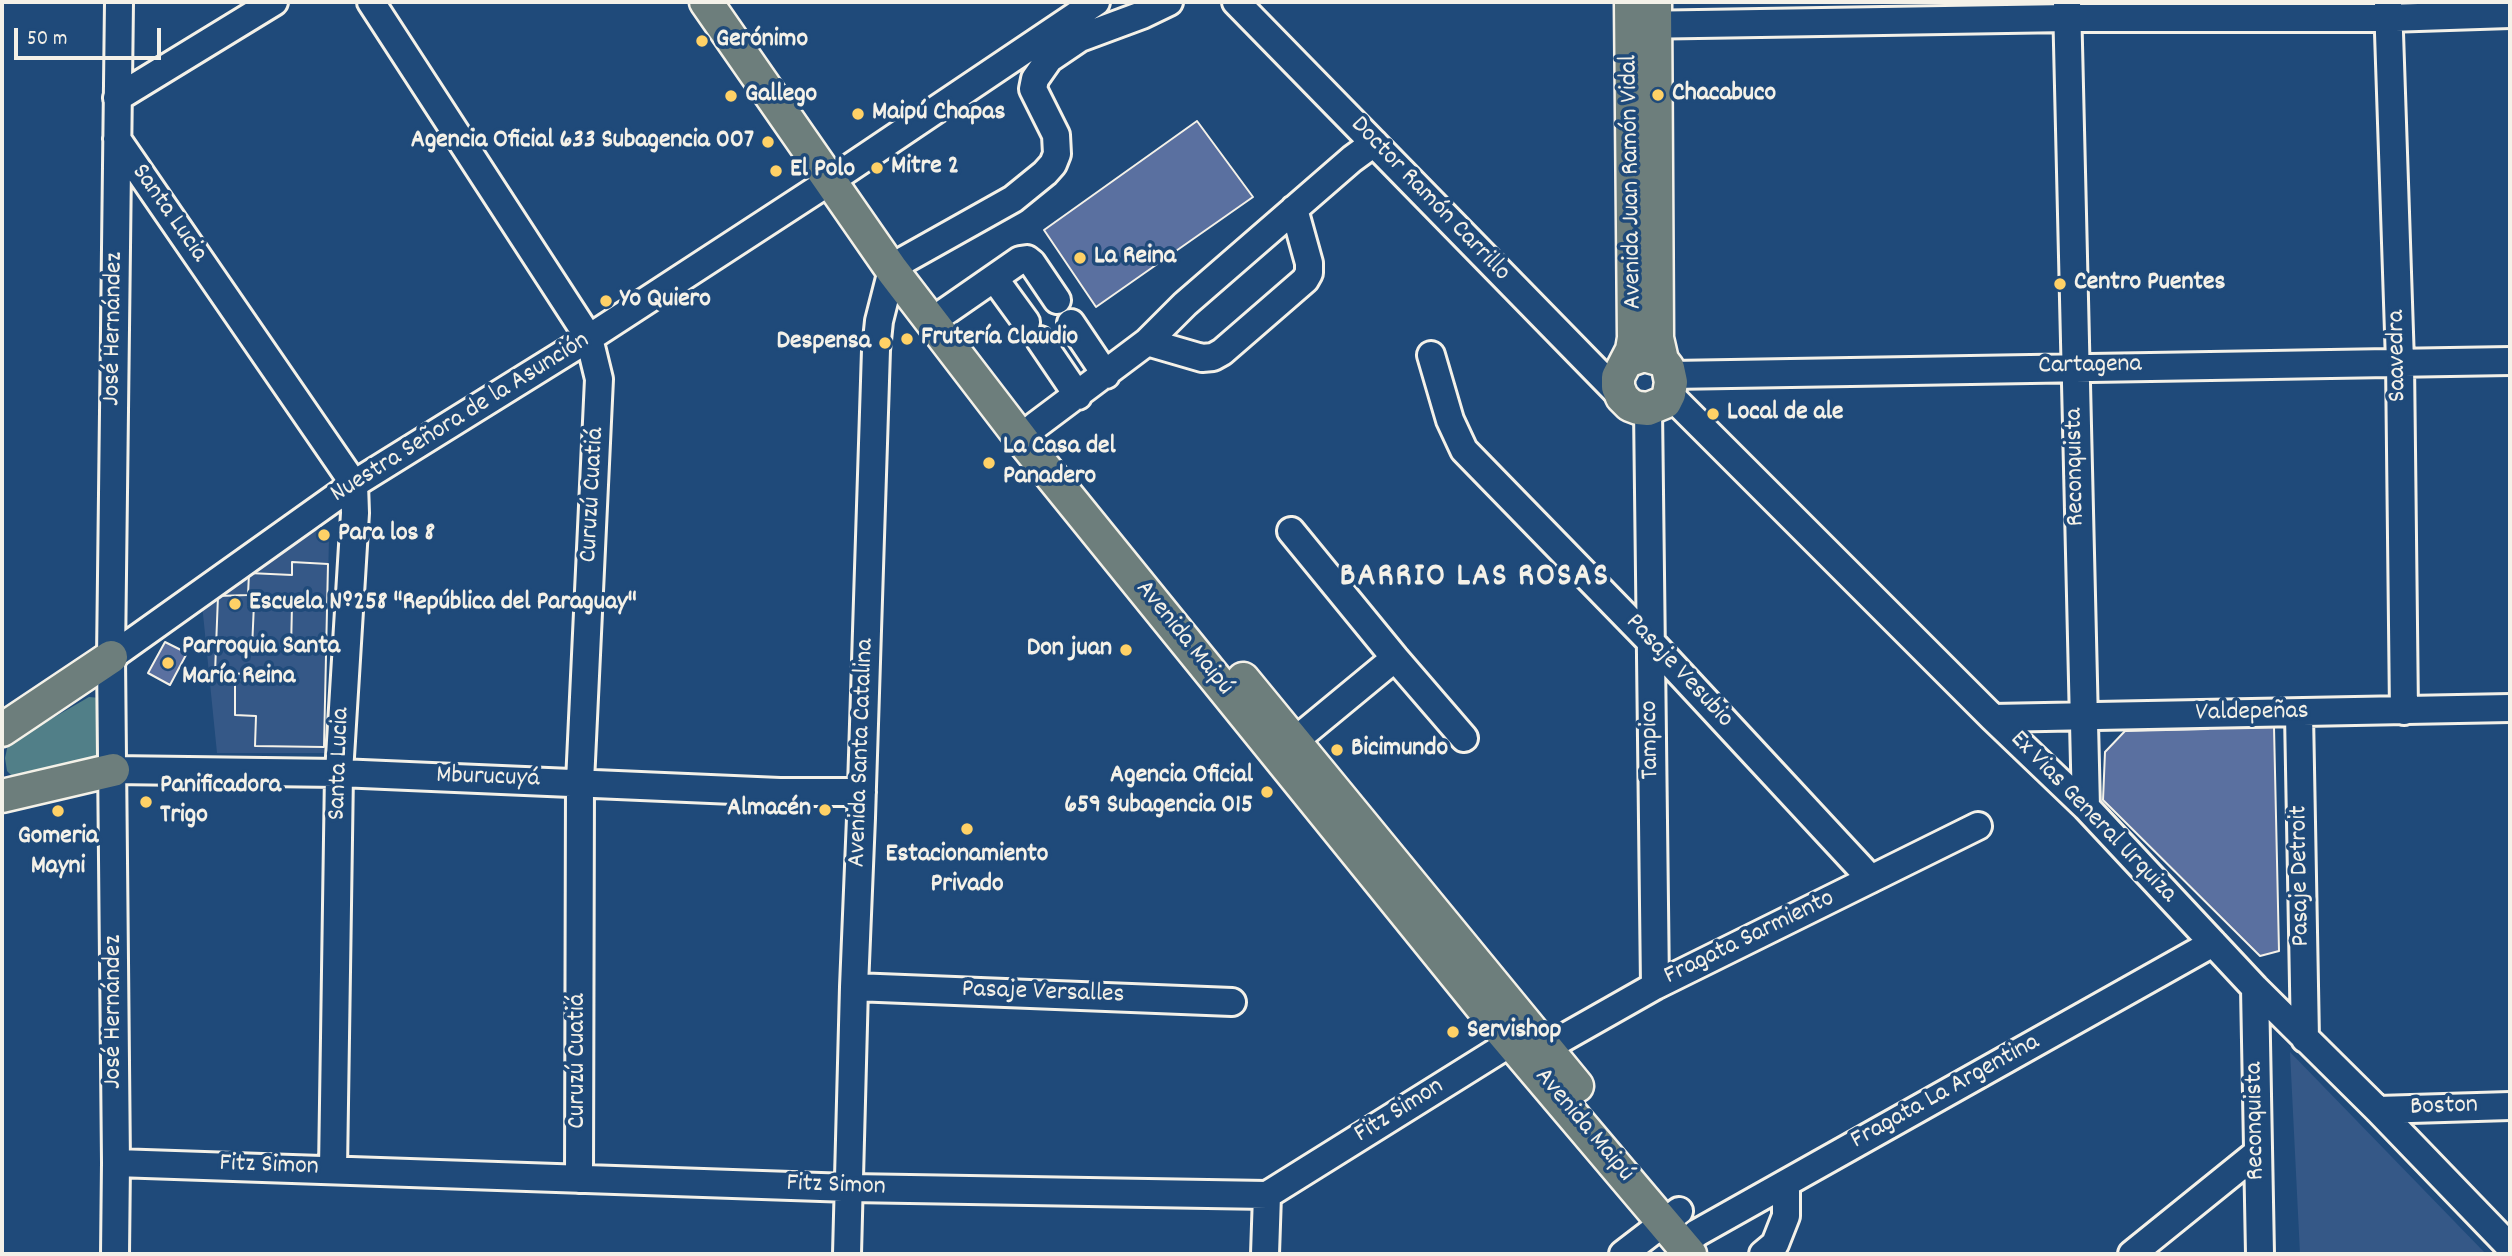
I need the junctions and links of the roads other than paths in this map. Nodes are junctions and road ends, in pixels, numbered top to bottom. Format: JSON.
{"nodes":[{"id":1,"x":119,"y":2,"type":"edge"},
{"id":2,"x":274,"y":2,"type":"edge"},
{"id":3,"x":371,"y":2,"type":"edge"},
{"id":4,"x":707,"y":2,"type":"edge"},
{"id":5,"x":732,"y":2,"type":"edge"},
{"id":6,"x":1096,"y":2,"type":"edge"},
{"id":7,"x":1169,"y":2,"type":"edge"},
{"id":8,"x":1236,"y":2,"type":"edge"},
{"id":9,"x":2068,"y":10,"type":"edge"},
{"id":10,"x":2239,"y":10,"type":"edge"},
{"id":11,"x":2388,"y":10,"type":"edge"},
{"id":12,"x":1643,"y":13,"type":"edge"},
{"id":13,"x":2510,"y":14,"type":"edge"},
{"id":14,"x":1012,"y":58,"type":"junction"},
{"id":15,"x":1033,"y":89,"type":"junction"},
{"id":16,"x":117,"y":98,"type":"junction"},
{"id":17,"x":117,"y":139,"type":"junction"},
{"id":18,"x":1374,"y":143,"type":"junction"},
{"id":19,"x":838,"y":175,"type":"junction"},
{"id":20,"x":1294,"y":209,"type":"junction"},
{"id":21,"x":899,"y":265,"type":"junction"},
{"id":22,"x":994,"y":278,"type":"junction"},
{"id":23,"x":1057,"y":300,"type":"dead end"},
{"id":24,"x":944,"y":312,"type":"junction"},
{"id":25,"x":1071,"y":323,"type":"dead end"},
{"id":26,"x":589,"y":338,"type":"junction"},
{"id":27,"x":1147,"y":342,"type":"junction"},
{"id":28,"x":1431,"y":355,"type":"dead end"},
{"id":29,"x":2510,"y":361,"type":"edge"},
{"id":30,"x":2400,"y":362,"type":"junction"},
{"id":31,"x":2075,"y":368,"type":"junction"},
{"id":32,"x":1106,"y":375,"type":"junction"},
{"id":33,"x":1654,"y":387,"type":"junction"},
{"id":34,"x":1078,"y":396,"type":"junction"},
{"id":35,"x":1035,"y":426,"type":"junction"},
{"id":36,"x":354,"y":484,"type":"junction"},
{"id":37,"x":1291,"y":531,"type":"dead end"},
{"id":38,"x":1651,"y":642,"type":"junction"},
{"id":39,"x":111,"y":657,"type":"junction"},
{"id":40,"x":1395,"y":658,"type":"junction"},
{"id":41,"x":2510,"y":708,"type":"edge"},
{"id":42,"x":2404,"y":710,"type":"junction"},
{"id":43,"x":2299,"y":714,"type":"junction"},
{"id":44,"x":2082,"y":716,"type":"junction"},
{"id":45,"x":1993,"y":718,"type":"junction"},
{"id":46,"x":2,"y":730,"type":"edge"},
{"id":47,"x":1464,"y":738,"type":"dead end"},
{"id":48,"x":1286,"y":748,"type":"junction"},
{"id":49,"x":113,"y":770,"type":"junction"},
{"id":50,"x":339,"y":773,"type":"junction"},
{"id":51,"x":580,"y":782,"type":"junction"},
{"id":52,"x":862,"y":792,"type":"junction"},
{"id":53,"x":2,"y":796,"type":"edge"},
{"id":54,"x":2086,"y":807,"type":"junction"},
{"id":55,"x":1978,"y":826,"type":"dead end"},
{"id":56,"x":1871,"y":879,"type":"junction"},
{"id":57,"x":2213,"y":943,"type":"junction"},
{"id":58,"x":853,"y":986,"type":"junction"},
{"id":59,"x":1655,"y":986,"type":"junction"},
{"id":60,"x":2255,"y":988,"type":"junction"},
{"id":61,"x":1232,"y":1002,"type":"dead end"},
{"id":62,"x":2305,"y":1039,"type":"junction"},
{"id":63,"x":1528,"y":1049,"type":"junction"},
{"id":64,"x":2510,"y":1106,"type":"edge"},
{"id":65,"x":2378,"y":1110,"type":"junction"},
{"id":66,"x":2257,"y":1153,"type":"junction"},
{"id":67,"x":116,"y":1163,"type":"junction"},
{"id":68,"x":333,"y":1169,"type":"junction"},
{"id":69,"x":579,"y":1179,"type":"junction"},
{"id":70,"x":1786,"y":1183,"type":"junction"},
{"id":71,"x":850,"y":1188,"type":"junction"},
{"id":72,"x":1267,"y":1195,"type":"junction"},
{"id":73,"x":1688,"y":1237,"type":"edge"},
{"id":74,"x":2510,"y":1247,"type":"edge"},
{"id":75,"x":115,"y":1254,"type":"edge"},
{"id":76,"x":847,"y":1254,"type":"edge"},
{"id":77,"x":1265,"y":1254,"type":"edge"},
{"id":78,"x":1623,"y":1254,"type":"edge"},
{"id":79,"x":1763,"y":1254,"type":"edge"},
{"id":80,"x":2132,"y":1254,"type":"edge"},
{"id":81,"x":2260,"y":1254,"type":"edge"}],
"edges":[{"from":1,"to":16,"type":"street","name":"José Hernández"},
{"from":2,"to":16,"type":"street"},
{"from":3,"to":26,"type":"street","name":"Curuzú Cuatiá"},
{"from":4,"to":19,"type":"main road","name":"Avenida Maipú"},
{"from":5,"to":19,"type":"main road","name":"Avenida Maipú"},
{"from":6,"to":14,"type":"street","name":"Nuestra Señora de la Asunción"},
{"from":7,"to":15,"type":"street"},
{"from":8,"to":18,"type":"street","name":"Doctor Ramón Carrillo"},
{"from":9,"to":10,"type":"street"},
{"from":9,"to":12,"type":"street"},
{"from":9,"to":31,"type":"street","name":"Reconquista"},
{"from":10,"to":11,"type":"street"},
{"from":11,"to":13,"type":"street"},
{"from":11,"to":30,"type":"street","name":"Saavedra"},
{"from":12,"to":33,"type":"main road","name":"Avenida Juan Ramón Vidal"},
{"from":12,"to":33,"type":"main road","name":"Avenida Juan Ramón Vidal"},
{"from":14,"to":15,"type":"street"},
{"from":14,"to":19,"type":"street","name":"Nuestra Señora de la Asunción"},
{"from":15,"to":21,"type":"street"},
{"from":16,"to":17,"type":"street","name":"José Hernández"},
{"from":17,"to":36,"type":"street","name":"Santa Lucia"},
{"from":17,"to":39,"type":"street","name":"José Hernández"},
{"from":18,"to":20,"type":"street"},
{"from":18,"to":33,"type":"street","name":"Doctor Ramón Carrillo"},
{"from":19,"to":21,"type":"main road","name":"Avenida Maipú"},
{"from":19,"to":26,"type":"street","name":"Nuestra Señora de la Asunción"},
{"from":20,"to":27,"type":"street"},
{"from":20,"to":27,"type":"street"},
{"from":21,"to":24,"type":"main road","name":"Avenida Maipú"},
{"from":21,"to":48,"type":"main road","name":"Avenida Maipú"},
{"from":21,"to":52,"type":"street","name":"Avenida Santa Catalina"},
{"from":22,"to":23,"type":"street"},
{"from":22,"to":24,"type":"street"},
{"from":22,"to":34,"type":"street"},
{"from":24,"to":35,"type":"main road","name":"Avenida Maipú"},
{"from":25,"to":32,"type":"street"},
{"from":26,"to":36,"type":"street","name":"Nuestra Señora de la Asunción"},
{"from":26,"to":51,"type":"street","name":"Curuzú Cuatiá"},
{"from":27,"to":32,"type":"street"},
{"from":28,"to":38,"type":"street","name":"Pasaje Vesubio"},
{"from":29,"to":30,"type":"street","name":"Cartagena"},
{"from":30,"to":31,"type":"street","name":"Cartagena"},
{"from":30,"to":42,"type":"street","name":"Saavedra"},
{"from":31,"to":33,"type":"street","name":"Cartagena"},
{"from":31,"to":44,"type":"street","name":"Reconquista"},
{"from":32,"to":34,"type":"street"},
{"from":33,"to":38,"type":"street","name":"Tampico"},
{"from":33,"to":45,"type":"street","name":"Ex Vias General Urquiza"},
{"from":34,"to":35,"type":"street"},
{"from":35,"to":48,"type":"main road","name":"Avenida Maipú"},
{"from":36,"to":39,"type":"street","name":"Nuestra Señora de la Asunción"},
{"from":36,"to":50,"type":"street","name":"Santa Lucia"},
{"from":37,"to":40,"type":"street"},
{"from":38,"to":56,"type":"street","name":"Pasaje Vesubio"},
{"from":38,"to":59,"type":"street","name":"Tampico"},
{"from":39,"to":46,"type":"main road"},
{"from":39,"to":49,"type":"street","name":"José Hernández"},
{"from":40,"to":47,"type":"street"},
{"from":40,"to":48,"type":"street"},
{"from":41,"to":42,"type":"street","name":"Valdepeñas"},
{"from":42,"to":43,"type":"street","name":"Valdepeñas"},
{"from":43,"to":44,"type":"street","name":"Valdepeñas"},
{"from":43,"to":62,"type":"street","name":"Pasaje Detroit"},
{"from":44,"to":45,"type":"street","name":"Valdepeñas"},
{"from":44,"to":54,"type":"street","name":"Reconquista"},
{"from":45,"to":54,"type":"street","name":"Ex Vias General Urquiza"},
{"from":48,"to":63,"type":"main road","name":"Avenida Maipú"},
{"from":49,"to":50,"type":"street","name":"Mburucuyá"},
{"from":49,"to":53,"type":"main road"},
{"from":49,"to":67,"type":"street","name":"José Hernández"},
{"from":50,"to":51,"type":"street","name":"Mburucuyá"},
{"from":50,"to":68,"type":"street","name":"Santa Lucia"},
{"from":51,"to":52,"type":"street","name":"Mburucuyá"},
{"from":51,"to":69,"type":"street","name":"Curuzú Cuatiá"},
{"from":52,"to":58,"type":"street","name":"Avenida Santa Catalina"},
{"from":54,"to":57,"type":"street","name":"Ex Vias General Urquiza"},
{"from":55,"to":56,"type":"street","name":"Fragata Sarmiento"},
{"from":56,"to":59,"type":"street","name":"Fragata Sarmiento"},
{"from":57,"to":60,"type":"street","name":"Ex Vias General Urquiza"},
{"from":57,"to":70,"type":"street","name":"Fragata La Argentina"},
{"from":58,"to":61,"type":"street","name":"Pasaje Versalles"},
{"from":58,"to":71,"type":"street","name":"Avenida Santa Catalina"},
{"from":59,"to":63,"type":"street","name":"Fragata Sarmiento"},
{"from":60,"to":62,"type":"street","name":"Ex Vias General Urquiza"},
{"from":60,"to":66,"type":"street","name":"Reconquista"},
{"from":62,"to":65,"type":"street","name":"Ex Vias General Urquiza"},
{"from":63,"to":72,"type":"street","name":"Fitz Simon"},
{"from":63,"to":73,"type":"main road","name":"Avenida Maipú"},
{"from":64,"to":65,"type":"street","name":"Boston"},
{"from":65,"to":74,"type":"street","name":"Ex Vias General Urquiza"},
{"from":66,"to":80,"type":"street"},
{"from":66,"to":81,"type":"street","name":"Reconquista"},
{"from":67,"to":68,"type":"street","name":"Fitz Simon"},
{"from":67,"to":75,"type":"street","name":"José Hernández"},
{"from":68,"to":69,"type":"street","name":"Fitz Simon"},
{"from":69,"to":71,"type":"street","name":"Fitz Simon"},
{"from":70,"to":73,"type":"street","name":"Fragata La Argentina"},
{"from":70,"to":79,"type":"street"},
{"from":71,"to":72,"type":"street","name":"Fitz Simon"},
{"from":71,"to":76,"type":"street","name":"Avenida Santa Catalina"},
{"from":72,"to":77,"type":"street"},
{"from":73,"to":78,"type":"street","name":"Fragata La Argentina"}]}
